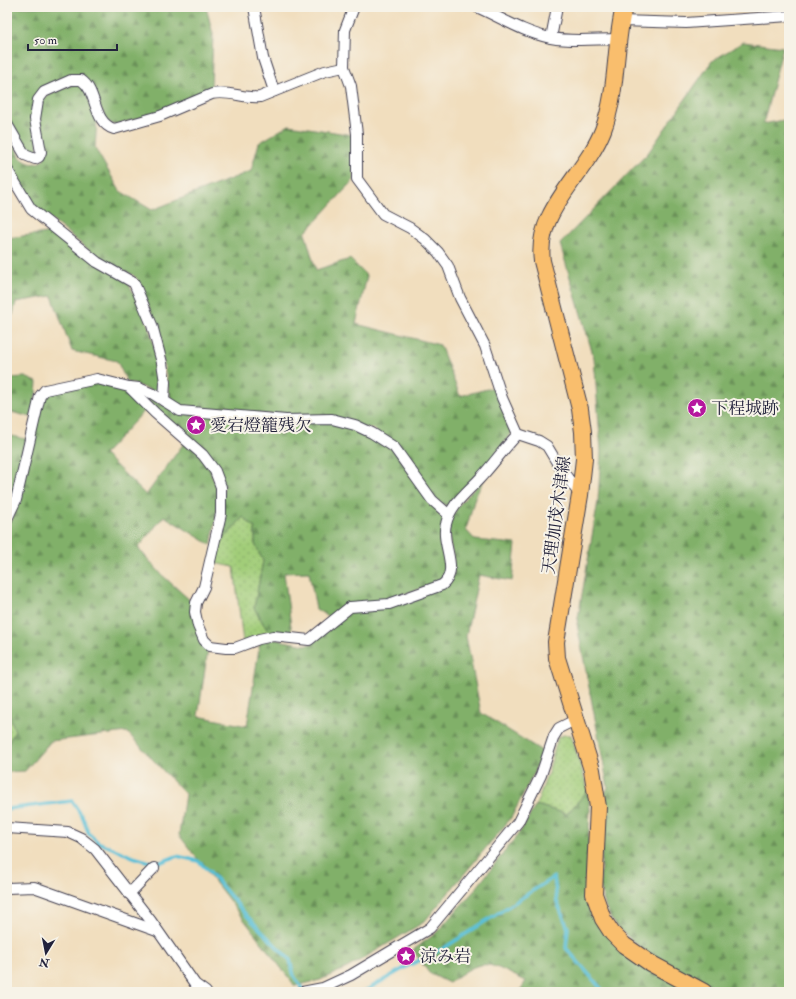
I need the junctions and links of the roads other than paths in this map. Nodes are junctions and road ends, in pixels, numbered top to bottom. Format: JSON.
{"nodes":[{"id":1,"x":254,"y":7,"type":"edge"},
{"id":2,"x":354,"y":7,"type":"edge"},
{"id":3,"x":477,"y":7,"type":"edge"},
{"id":4,"x":557,"y":7,"type":"edge"},
{"id":5,"x":622,"y":14,"type":"edge"},
{"id":6,"x":789,"y":16,"type":"edge"},
{"id":7,"x":551,"y":38,"type":"junction"},
{"id":8,"x":618,"y":39,"type":"junction"},
{"id":9,"x":344,"y":67,"type":"junction"},
{"id":10,"x":274,"y":91,"type":"junction"},
{"id":11,"x":7,"y":124,"type":"edge"},
{"id":12,"x":7,"y":169,"type":"edge"},
{"id":13,"x":129,"y":387,"type":"junction"},
{"id":14,"x":164,"y":401,"type":"junction"},
{"id":15,"x":518,"y":434,"type":"junction"},
{"id":16,"x":580,"y":496,"type":"junction"},
{"id":17,"x":448,"y":514,"type":"junction"},
{"id":18,"x":7,"y":520,"type":"edge"},
{"id":19,"x":575,"y":720,"type":"junction"},
{"id":20,"x":7,"y":828,"type":"edge"},
{"id":21,"x":154,"y":868,"type":"dead end"},
{"id":22,"x":7,"y":888,"type":"edge"},
{"id":23,"x":129,"y":894,"type":"junction"},
{"id":24,"x":157,"y":931,"type":"junction"},
{"id":25,"x":306,"y":991,"type":"edge"},
{"id":26,"x":206,"y":992,"type":"edge"},
{"id":27,"x":704,"y":992,"type":"edge"}],
"edges":[{"from":1,"to":10,"type":"street"},
{"from":2,"to":9,"type":"street"},
{"from":3,"to":7,"type":"street"},
{"from":4,"to":7,"type":"street"},
{"from":5,"to":6,"type":"street"},
{"from":5,"to":8,"type":"main road","name":"天理加茂木津線"},
{"from":7,"to":8,"type":"street"},
{"from":8,"to":16,"type":"main road","name":"天理加茂木津線"},
{"from":9,"to":10,"type":"street"},
{"from":9,"to":15,"type":"street"},
{"from":10,"to":11,"type":"street"},
{"from":12,"to":14,"type":"street"},
{"from":13,"to":14,"type":"street"},
{"from":13,"to":17,"type":"street"},
{"from":13,"to":18,"type":"street"},
{"from":14,"to":17,"type":"street"},
{"from":15,"to":16,"type":"street"},
{"from":15,"to":17,"type":"street"},
{"from":16,"to":19,"type":"main road","name":"天理加茂木津線"},
{"from":19,"to":25,"type":"street"},
{"from":19,"to":27,"type":"main road","name":"天理加茂木津線"},
{"from":20,"to":23,"type":"street"},
{"from":21,"to":23,"type":"street"},
{"from":22,"to":24,"type":"street"},
{"from":23,"to":24,"type":"street"},
{"from":24,"to":26,"type":"street"}]}
